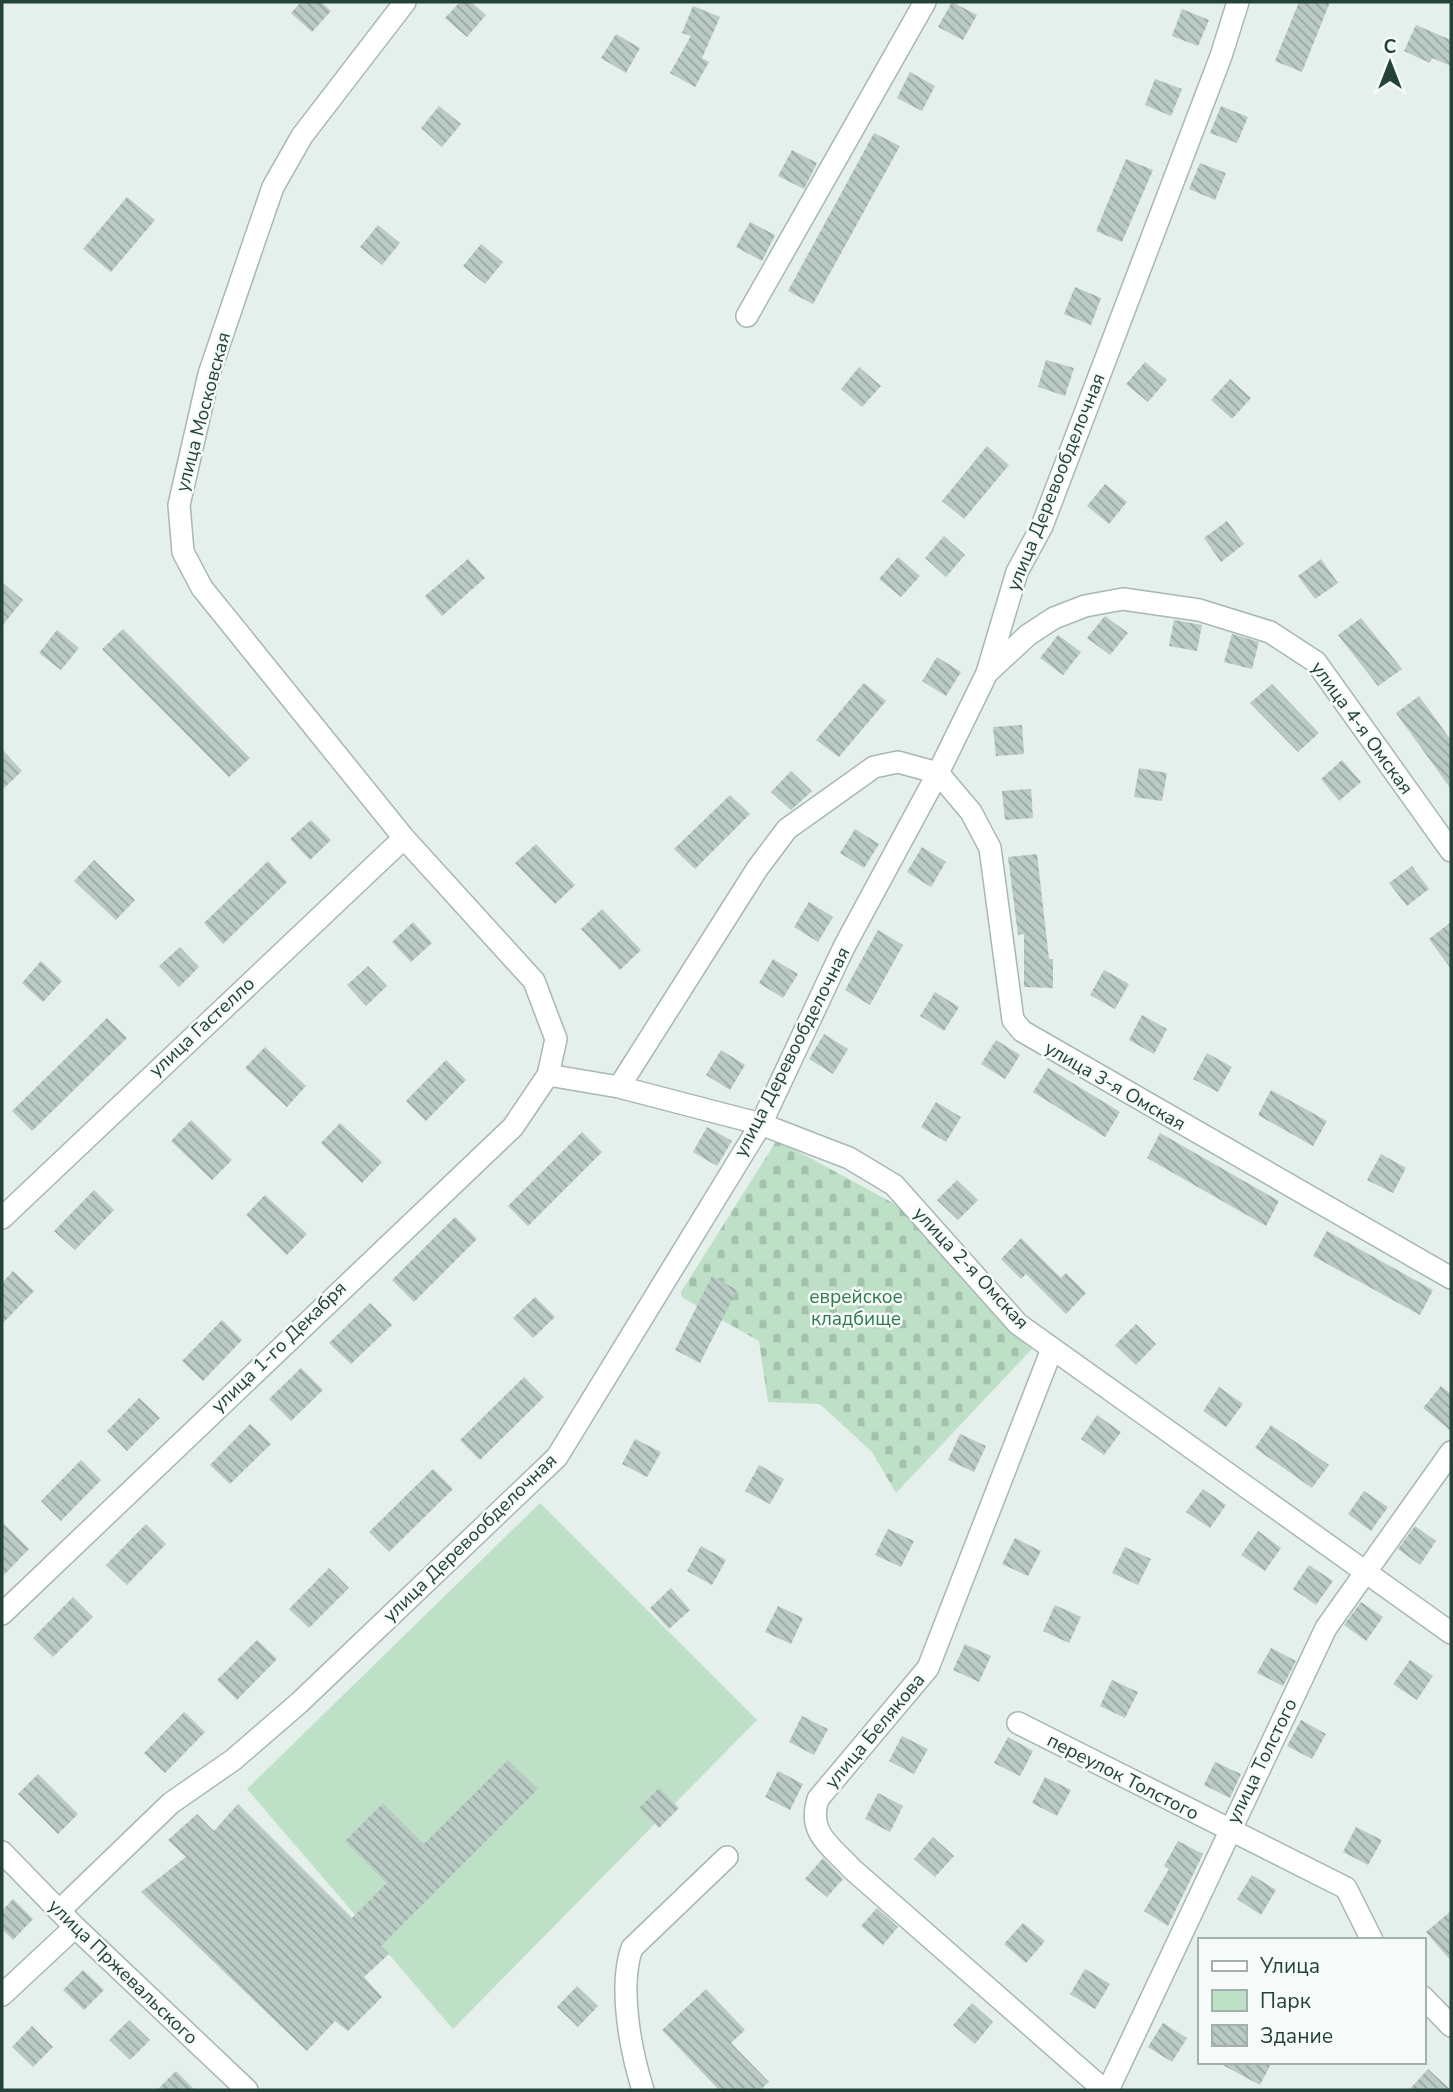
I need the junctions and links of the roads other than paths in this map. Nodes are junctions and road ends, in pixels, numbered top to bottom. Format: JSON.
{"nodes":[{"id":1,"x":405,"y":2,"type":"edge"},
{"id":2,"x":925,"y":2,"type":"edge"},
{"id":3,"x":1238,"y":2,"type":"edge"},
{"id":4,"x":747,"y":316,"type":"dead end"},
{"id":5,"x":987,"y":673,"type":"junction"},
{"id":6,"x":939,"y":773,"type":"junction"},
{"id":7,"x":404,"y":838,"type":"junction"},
{"id":8,"x":1451,"y":851,"type":"edge"},
{"id":9,"x":548,"y":1075,"type":"junction"},
{"id":10,"x":619,"y":1087,"type":"junction"},
{"id":11,"x":761,"y":1124,"type":"junction"},
{"id":12,"x":2,"y":1218,"type":"edge"},
{"id":13,"x":1451,"y":1278,"type":"edge"},
{"id":14,"x":1052,"y":1349,"type":"junction"},
{"id":15,"x":1451,"y":1452,"type":"edge"},
{"id":16,"x":1365,"y":1573,"type":"junction"},
{"id":17,"x":2,"y":1614,"type":"edge"},
{"id":18,"x":1451,"y":1633,"type":"edge"},
{"id":19,"x":1018,"y":1723,"type":"dead end"},
{"id":20,"x":1228,"y":1831,"type":"junction"},
{"id":21,"x":2,"y":1852,"type":"edge"},
{"id":22,"x":727,"y":1857,"type":"dead end"},
{"id":23,"x":60,"y":1911,"type":"junction"},
{"id":24,"x":75,"y":1927,"type":"junction"},
{"id":25,"x":1371,"y":1938,"type":"edge"},
{"id":26,"x":2,"y":1995,"type":"edge"},
{"id":27,"x":1425,"y":1999,"type":"edge"},
{"id":28,"x":1451,"y":2026,"type":"edge"},
{"id":29,"x":247,"y":2090,"type":"edge"},
{"id":30,"x":643,"y":2090,"type":"edge"},
{"id":31,"x":1106,"y":2090,"type":"edge"}],
"edges":[{"from":1,"to":7,"type":"street","name":"улица Московская"},
{"from":2,"to":4,"type":"street"},
{"from":3,"to":5,"type":"street","name":"улица Деревообделочная"},
{"from":5,"to":6,"type":"street","name":"улица Деревообделочная"},
{"from":5,"to":8,"type":"street","name":"улица 4-я Омская"},
{"from":6,"to":10,"type":"street"},
{"from":6,"to":11,"type":"street","name":"улица Деревообделочная"},
{"from":6,"to":13,"type":"street","name":"улица 3-я Омская"},
{"from":7,"to":9,"type":"street","name":"улица Московская"},
{"from":7,"to":12,"type":"street","name":"улица Гастелло"},
{"from":9,"to":10,"type":"street","name":"улица 2-я Омская"},
{"from":9,"to":17,"type":"street","name":"улица 1-го Декабря"},
{"from":10,"to":11,"type":"street","name":"улица 2-я Омская"},
{"from":11,"to":14,"type":"street","name":"улица 2-я Омская"},
{"from":11,"to":23,"type":"street","name":"улица Деревообделочная"},
{"from":14,"to":16,"type":"street","name":"улица 2-я Омская"},
{"from":14,"to":31,"type":"street","name":"улица Белякова"},
{"from":15,"to":16,"type":"street","name":"улица Толстого"},
{"from":16,"to":18,"type":"street","name":"улица 2-я Омская"},
{"from":16,"to":20,"type":"street","name":"улица Толстого"},
{"from":19,"to":20,"type":"street","name":"переулок Толстого"},
{"from":20,"to":25,"type":"street","name":"переулок Толстого"},
{"from":20,"to":31,"type":"street","name":"улица Толстого"},
{"from":21,"to":23,"type":"street","name":"улица Пржевальского"},
{"from":22,"to":30,"type":"street"},
{"from":23,"to":24,"type":"street","name":"улица Пржевальского"},
{"from":24,"to":26,"type":"street"},
{"from":24,"to":29,"type":"street","name":"улица Пржевальского"},
{"from":27,"to":28,"type":"street"}]}
